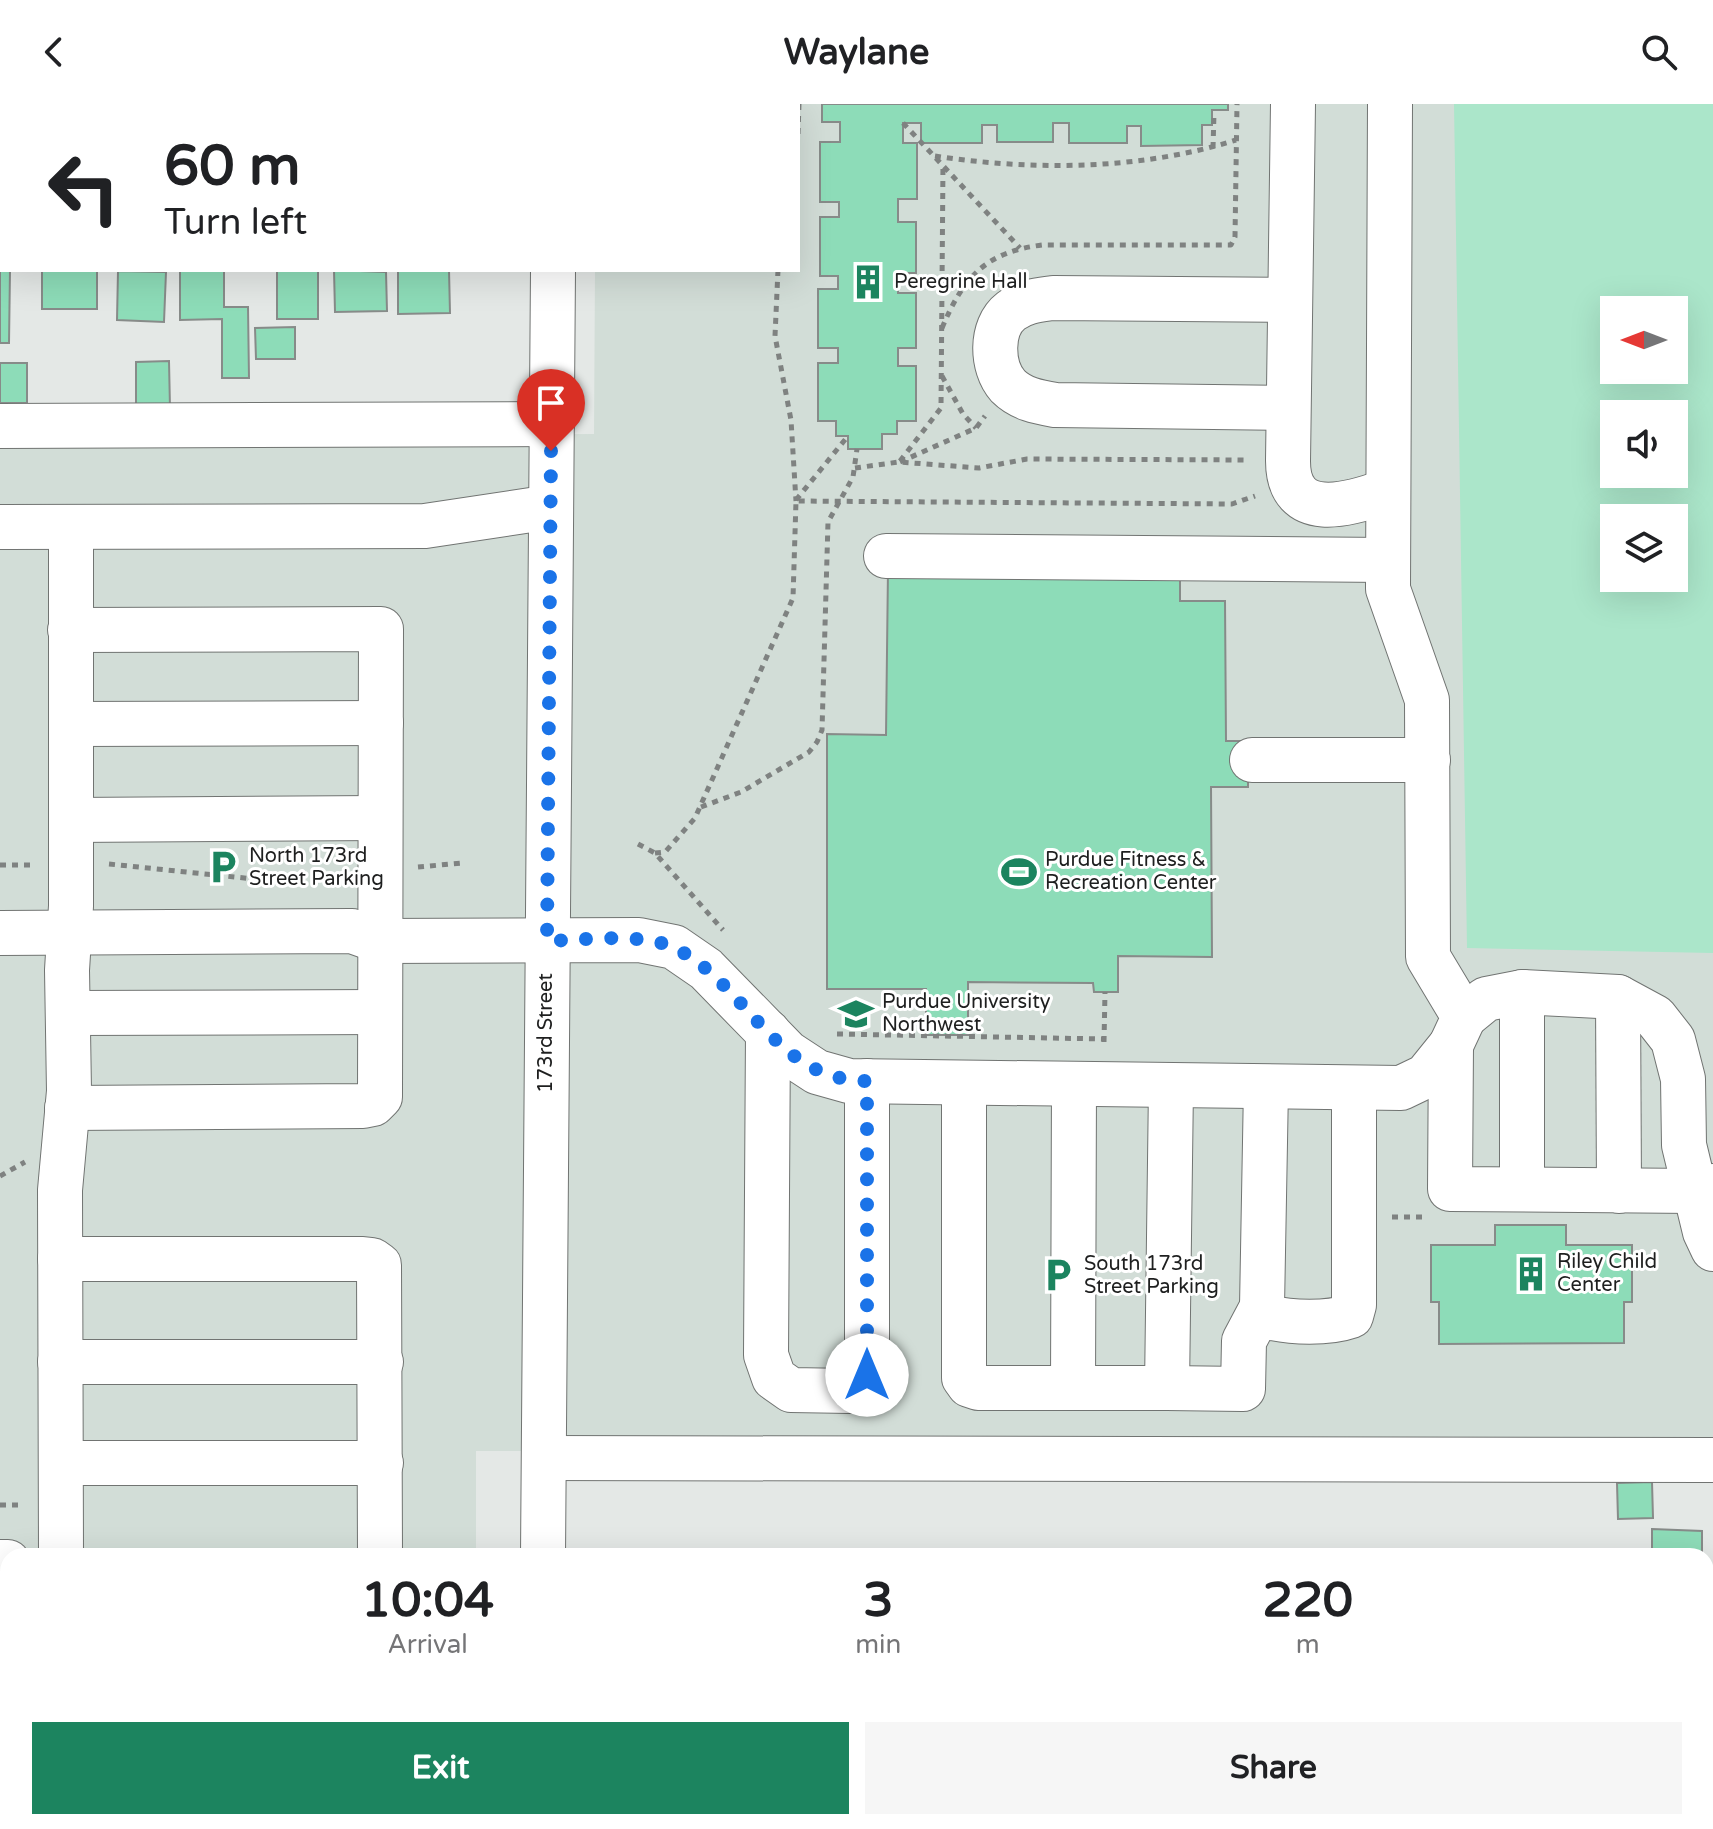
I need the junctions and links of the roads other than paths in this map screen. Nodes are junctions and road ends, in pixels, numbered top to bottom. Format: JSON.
{"nodes":[{"id":1,"x":1293,"y":104,"type":"edge"},
{"id":2,"x":1390,"y":104,"type":"edge"},
{"id":3,"x":553,"y":272,"type":"edge"},
{"id":4,"x":1290,"y":300,"type":"junction"},
{"id":5,"x":1288,"y":408,"type":"junction"},
{"id":6,"x":552,"y":424,"type":"junction"},
{"id":7,"x":0,"y":426,"type":"edge"},
{"id":8,"x":1387,"y":491,"type":"junction"},
{"id":9,"x":551,"y":507,"type":"junction"},
{"id":10,"x":0,"y":527,"type":"edge"},
{"id":11,"x":71,"y":527,"type":"junction"},
{"id":12,"x":886,"y":556,"type":"dead end"},
{"id":13,"x":1387,"y":560,"type":"junction"},
{"id":14,"x":70,"y":630,"type":"junction"},
{"id":15,"x":381,"y":723,"type":"junction"},
{"id":16,"x":71,"y":724,"type":"junction"},
{"id":17,"x":1252,"y":760,"type":"dead end"},
{"id":18,"x":1428,"y":760,"type":"junction"},
{"id":19,"x":380,"y":818,"type":"junction"},
{"id":20,"x":71,"y":820,"type":"junction"},
{"id":21,"x":69,"y":932,"type":"junction"},
{"id":22,"x":0,"y":933,"type":"edge"},
{"id":23,"x":380,"y":941,"type":"junction"},
{"id":24,"x":547,"y":941,"type":"junction"},
{"id":25,"x":1522,"y":992,"type":"junction"},
{"id":26,"x":1618,"y":997,"type":"junction"},
{"id":27,"x":380,"y":1012,"type":"junction"},
{"id":28,"x":68,"y":1013,"type":"junction"},
{"id":29,"x":1457,"y":1031,"type":"junction"},
{"id":30,"x":768,"y":1032,"type":"junction"},
{"id":31,"x":1698,"y":1077,"type":"edge"},
{"id":32,"x":867,"y":1081,"type":"junction"},
{"id":33,"x":964,"y":1083,"type":"junction"},
{"id":34,"x":1074,"y":1084,"type":"junction"},
{"id":35,"x":1171,"y":1086,"type":"junction"},
{"id":36,"x":1266,"y":1087,"type":"junction"},
{"id":37,"x":1354,"y":1088,"type":"junction"},
{"id":38,"x":67,"y":1108,"type":"junction"},
{"id":39,"x":1704,"y":1188,"type":"edge"},
{"id":40,"x":1522,"y":1189,"type":"junction"},
{"id":41,"x":1619,"y":1191,"type":"junction"},
{"id":42,"x":1713,"y":1249,"type":"edge"},
{"id":43,"x":60,"y":1259,"type":"junction"},
{"id":44,"x":1262,"y":1307,"type":"junction"},
{"id":45,"x":60,"y":1362,"type":"junction"},
{"id":46,"x":381,"y":1362,"type":"junction"},
{"id":47,"x":1073,"y":1388,"type":"junction"},
{"id":48,"x":1167,"y":1388,"type":"junction"},
{"id":49,"x":544,"y":1458,"type":"junction"},
{"id":50,"x":1713,"y":1460,"type":"edge"},
{"id":51,"x":61,"y":1463,"type":"junction"},
{"id":52,"x":381,"y":1463,"type":"junction"},
{"id":53,"x":61,"y":1548,"type":"edge"},
{"id":54,"x":380,"y":1548,"type":"edge"},
{"id":55,"x":543,"y":1548,"type":"edge"}],
"edges":[{"from":1,"to":4,"type":"street"},
{"from":2,"to":8,"type":"street"},
{"from":3,"to":6,"type":"street","name":"173rd Street"},
{"from":4,"to":5,"type":"street"},
{"from":4,"to":5,"type":"street"},
{"from":5,"to":8,"type":"street"},
{"from":6,"to":7,"type":"street"},
{"from":6,"to":9,"type":"street","name":"173rd Street"},
{"from":8,"to":13,"type":"street"},
{"from":9,"to":11,"type":"street"},
{"from":9,"to":24,"type":"street","name":"173rd Street"},
{"from":10,"to":11,"type":"street"},
{"from":11,"to":14,"type":"street"},
{"from":12,"to":13,"type":"street"},
{"from":13,"to":18,"type":"street"},
{"from":14,"to":15,"type":"street"},
{"from":14,"to":16,"type":"street"},
{"from":15,"to":16,"type":"street"},
{"from":15,"to":19,"type":"street"},
{"from":16,"to":20,"type":"street"},
{"from":17,"to":18,"type":"street"},
{"from":18,"to":29,"type":"street"},
{"from":19,"to":20,"type":"street"},
{"from":19,"to":23,"type":"street"},
{"from":20,"to":21,"type":"street"},
{"from":21,"to":22,"type":"street"},
{"from":21,"to":23,"type":"street"},
{"from":21,"to":28,"type":"street"},
{"from":23,"to":24,"type":"street"},
{"from":23,"to":27,"type":"street"},
{"from":24,"to":30,"type":"street"},
{"from":24,"to":49,"type":"street","name":"173rd Street"},
{"from":25,"to":26,"type":"street"},
{"from":25,"to":29,"type":"street"},
{"from":25,"to":40,"type":"street"},
{"from":26,"to":31,"type":"street"},
{"from":26,"to":41,"type":"street"},
{"from":27,"to":28,"type":"street"},
{"from":27,"to":38,"type":"street"},
{"from":28,"to":38,"type":"street"},
{"from":29,"to":37,"type":"street"},
{"from":29,"to":40,"type":"street"},
{"from":30,"to":32,"type":"street"},
{"from":30,"to":32,"type":"street"},
{"from":31,"to":39,"type":"street"},
{"from":32,"to":33,"type":"street"},
{"from":33,"to":34,"type":"street"},
{"from":33,"to":47,"type":"street"},
{"from":34,"to":35,"type":"street"},
{"from":34,"to":47,"type":"street"},
{"from":35,"to":36,"type":"street"},
{"from":35,"to":48,"type":"street"},
{"from":36,"to":37,"type":"street"},
{"from":36,"to":44,"type":"street"},
{"from":37,"to":44,"type":"street"},
{"from":38,"to":43,"type":"street"},
{"from":39,"to":41,"type":"street"},
{"from":39,"to":42,"type":"street"},
{"from":40,"to":41,"type":"street"},
{"from":43,"to":45,"type":"street"},
{"from":43,"to":46,"type":"street"},
{"from":44,"to":48,"type":"street"},
{"from":45,"to":46,"type":"street"},
{"from":45,"to":51,"type":"street"},
{"from":46,"to":52,"type":"street"},
{"from":47,"to":48,"type":"street"},
{"from":49,"to":50,"type":"street"},
{"from":49,"to":55,"type":"street","name":"173rd Street"},
{"from":51,"to":52,"type":"street"},
{"from":51,"to":53,"type":"street"},
{"from":52,"to":54,"type":"street"}]}
